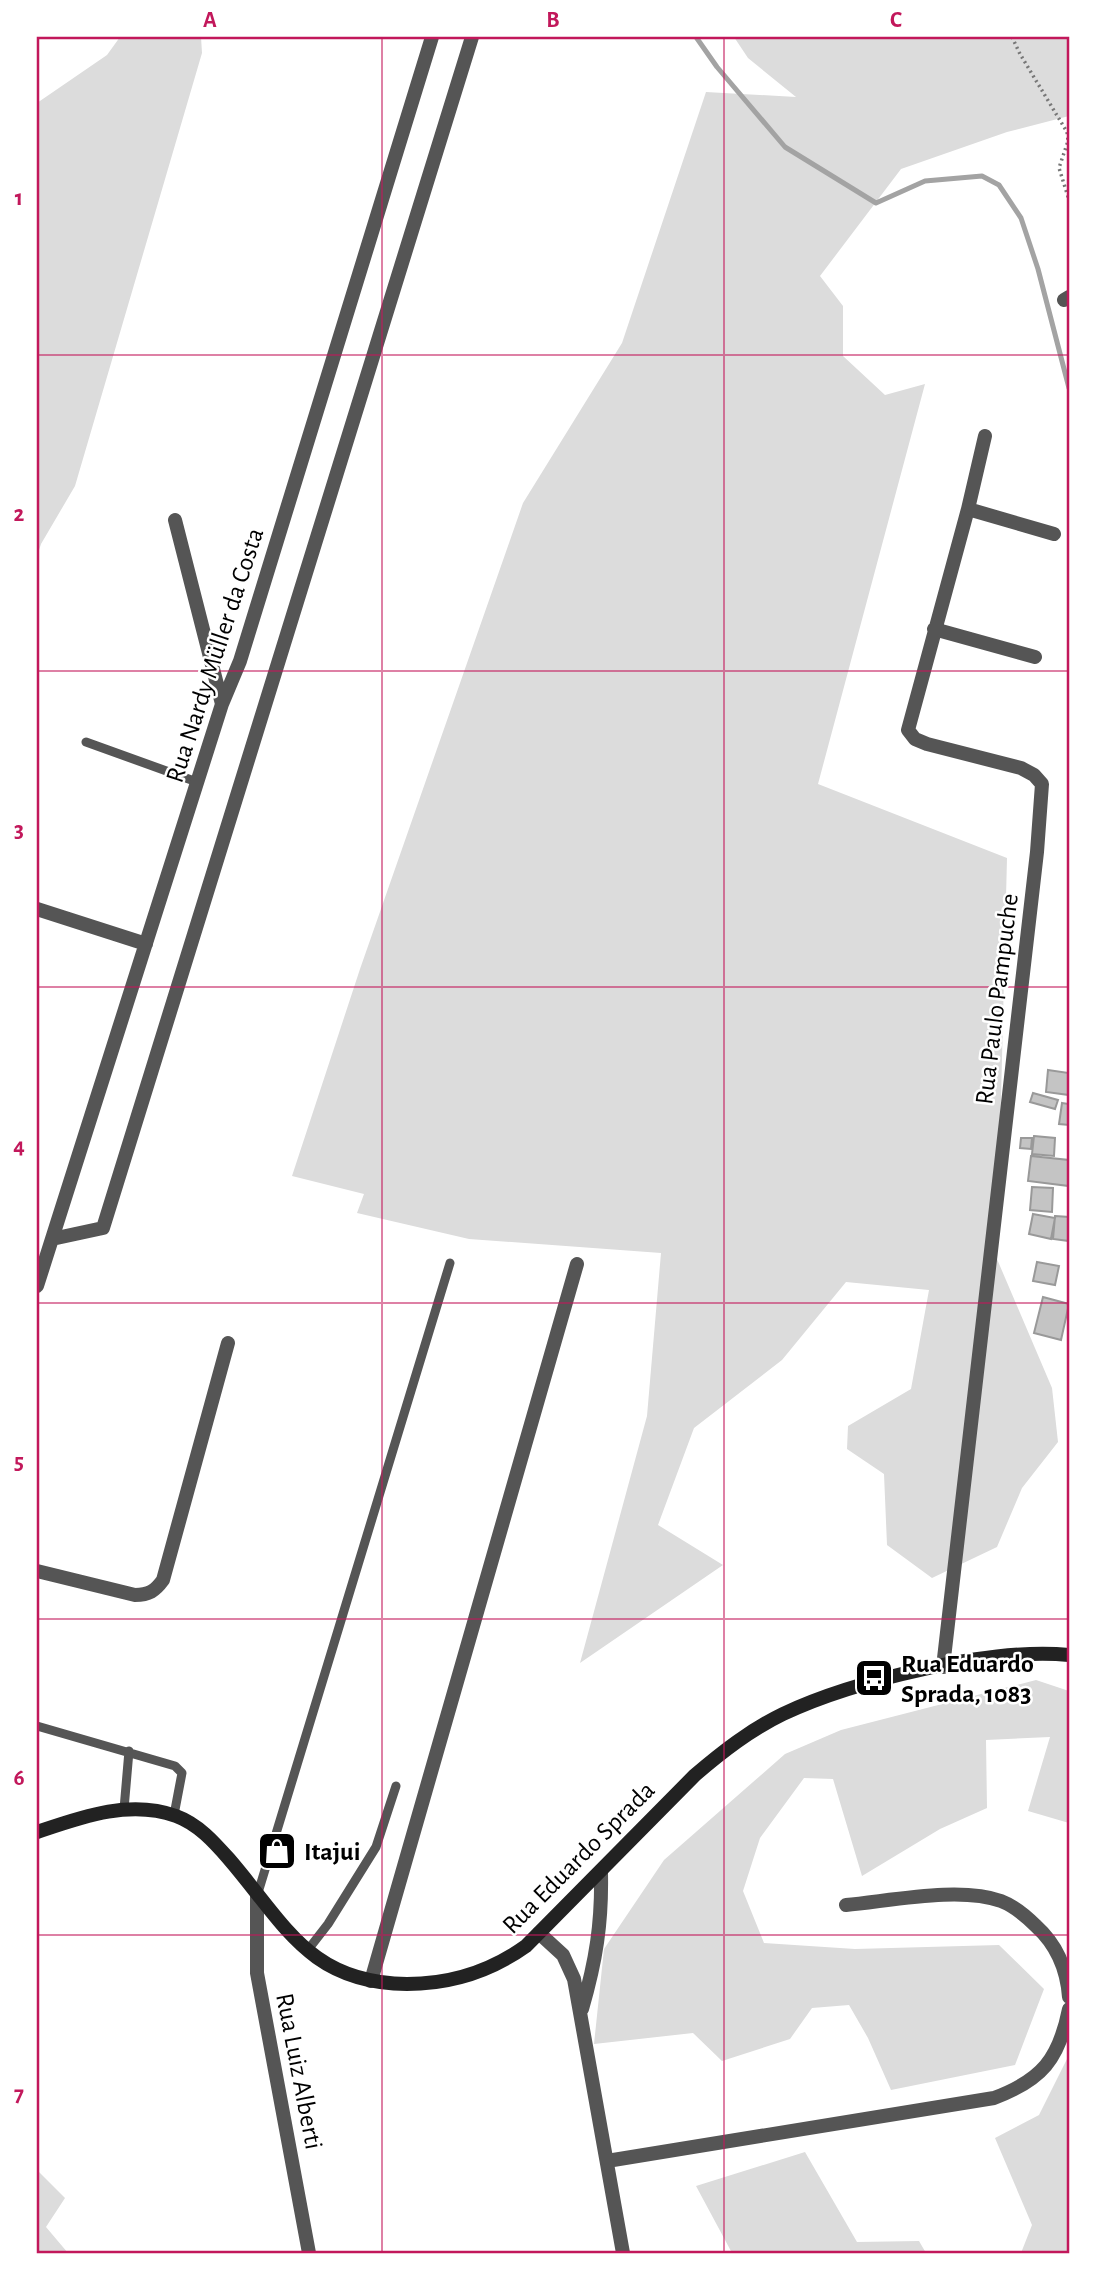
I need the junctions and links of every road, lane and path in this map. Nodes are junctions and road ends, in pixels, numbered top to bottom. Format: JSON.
{"nodes":[{"id":1,"x":432,"y":37,"type":"edge"},
{"id":2,"x":472,"y":37,"type":"edge"},
{"id":3,"x":1012,"y":37,"type":"edge"},
{"id":4,"x":1069,"y":200,"type":"edge"},
{"id":5,"x":985,"y":436,"type":"dead end"},
{"id":6,"x":968,"y":509,"type":"junction"},
{"id":7,"x":175,"y":520,"type":"dead end"},
{"id":8,"x":1054,"y":534,"type":"dead end"},
{"id":9,"x":934,"y":629,"type":"junction"},
{"id":10,"x":1035,"y":657,"type":"dead end"},
{"id":11,"x":222,"y":704,"type":"junction"},
{"id":12,"x":86,"y":742,"type":"dead end"},
{"id":13,"x":197,"y":782,"type":"junction"},
{"id":14,"x":37,"y":909,"type":"edge"},
{"id":15,"x":146,"y":944,"type":"junction"},
{"id":16,"x":52,"y":1239,"type":"junction"},
{"id":17,"x":450,"y":1263,"type":"dead end"},
{"id":18,"x":577,"y":1264,"type":"dead end"},
{"id":19,"x":37,"y":1286,"type":"edge"},
{"id":20,"x":228,"y":1343,"type":"dead end"},
{"id":21,"x":37,"y":1571,"type":"edge"},
{"id":22,"x":1069,"y":1656,"type":"edge"},
{"id":23,"x":943,"y":1667,"type":"junction"},
{"id":24,"x":37,"y":1726,"type":"edge"},
{"id":25,"x":129,"y":1751,"type":"junction"},
{"id":26,"x":396,"y":1786,"type":"dead end"},
{"id":27,"x":124,"y":1809,"type":"junction"},
{"id":28,"x":174,"y":1815,"type":"junction"},
{"id":29,"x":37,"y":1832,"type":"edge"},
{"id":30,"x":601,"y":1873,"type":"junction"},
{"id":31,"x":257,"y":1896,"type":"junction"},
{"id":32,"x":846,"y":1905,"type":"dead end"},
{"id":33,"x":539,"y":1933,"type":"junction"},
{"id":34,"x":307,"y":1951,"type":"junction"},
{"id":35,"x":371,"y":1981,"type":"junction"},
{"id":36,"x":1069,"y":1997,"type":"edge"},
{"id":37,"x":1069,"y":2009,"type":"edge"},
{"id":38,"x":581,"y":2010,"type":"junction"},
{"id":39,"x":607,"y":2161,"type":"junction"},
{"id":40,"x":309,"y":2253,"type":"edge"},
{"id":41,"x":623,"y":2253,"type":"edge"}],
"edges":[{"from":1,"to":11,"type":"street","name":"Rua Nardy Müller da Costa"},
{"from":2,"to":16,"type":"street"},
{"from":3,"to":4,"type":"path"},
{"from":5,"to":6,"type":"street","name":"Rua Paulo Pampuche"},
{"from":6,"to":8,"type":"street"},
{"from":6,"to":9,"type":"street","name":"Rua Paulo Pampuche"},
{"from":7,"to":11,"type":"street"},
{"from":9,"to":10,"type":"street"},
{"from":9,"to":23,"type":"street","name":"Rua Paulo Pampuche"},
{"from":11,"to":13,"type":"street","name":"Rua Nardy Müller da Costa"},
{"from":12,"to":13,"type":"lane"},
{"from":13,"to":15,"type":"street","name":"Rua Nardy Müller da Costa"},
{"from":14,"to":15,"type":"street"},
{"from":15,"to":16,"type":"street","name":"Rua Nardy Müller da Costa"},
{"from":16,"to":19,"type":"street","name":"Rua Nardy Müller da Costa"},
{"from":17,"to":31,"type":"lane"},
{"from":18,"to":35,"type":"street"},
{"from":20,"to":21,"type":"street"},
{"from":22,"to":23,"type":"main road","name":"Rua Eduardo Sprada"},
{"from":23,"to":30,"type":"main road","name":"Rua Eduardo Sprada"},
{"from":24,"to":25,"type":"lane"},
{"from":25,"to":27,"type":"lane"},
{"from":25,"to":28,"type":"lane"},
{"from":26,"to":34,"type":"lane"},
{"from":27,"to":28,"type":"main road","name":"Rua Eduardo Sprada"},
{"from":27,"to":29,"type":"main road","name":"Rua Eduardo Sprada"},
{"from":28,"to":31,"type":"main road","name":"Rua Eduardo Sprada"},
{"from":30,"to":33,"type":"main road","name":"Rua Eduardo Sprada"},
{"from":30,"to":38,"type":"street"},
{"from":31,"to":34,"type":"main road","name":"Rua Eduardo Sprada"},
{"from":31,"to":40,"type":"street","name":"Rua Luiz Alberti"},
{"from":32,"to":36,"type":"street"},
{"from":33,"to":35,"type":"main road","name":"Rua Eduardo Sprada"},
{"from":33,"to":38,"type":"street"},
{"from":34,"to":35,"type":"main road","name":"Rua Eduardo Sprada"},
{"from":37,"to":39,"type":"street"},
{"from":38,"to":39,"type":"street"},
{"from":39,"to":41,"type":"street"}]}
